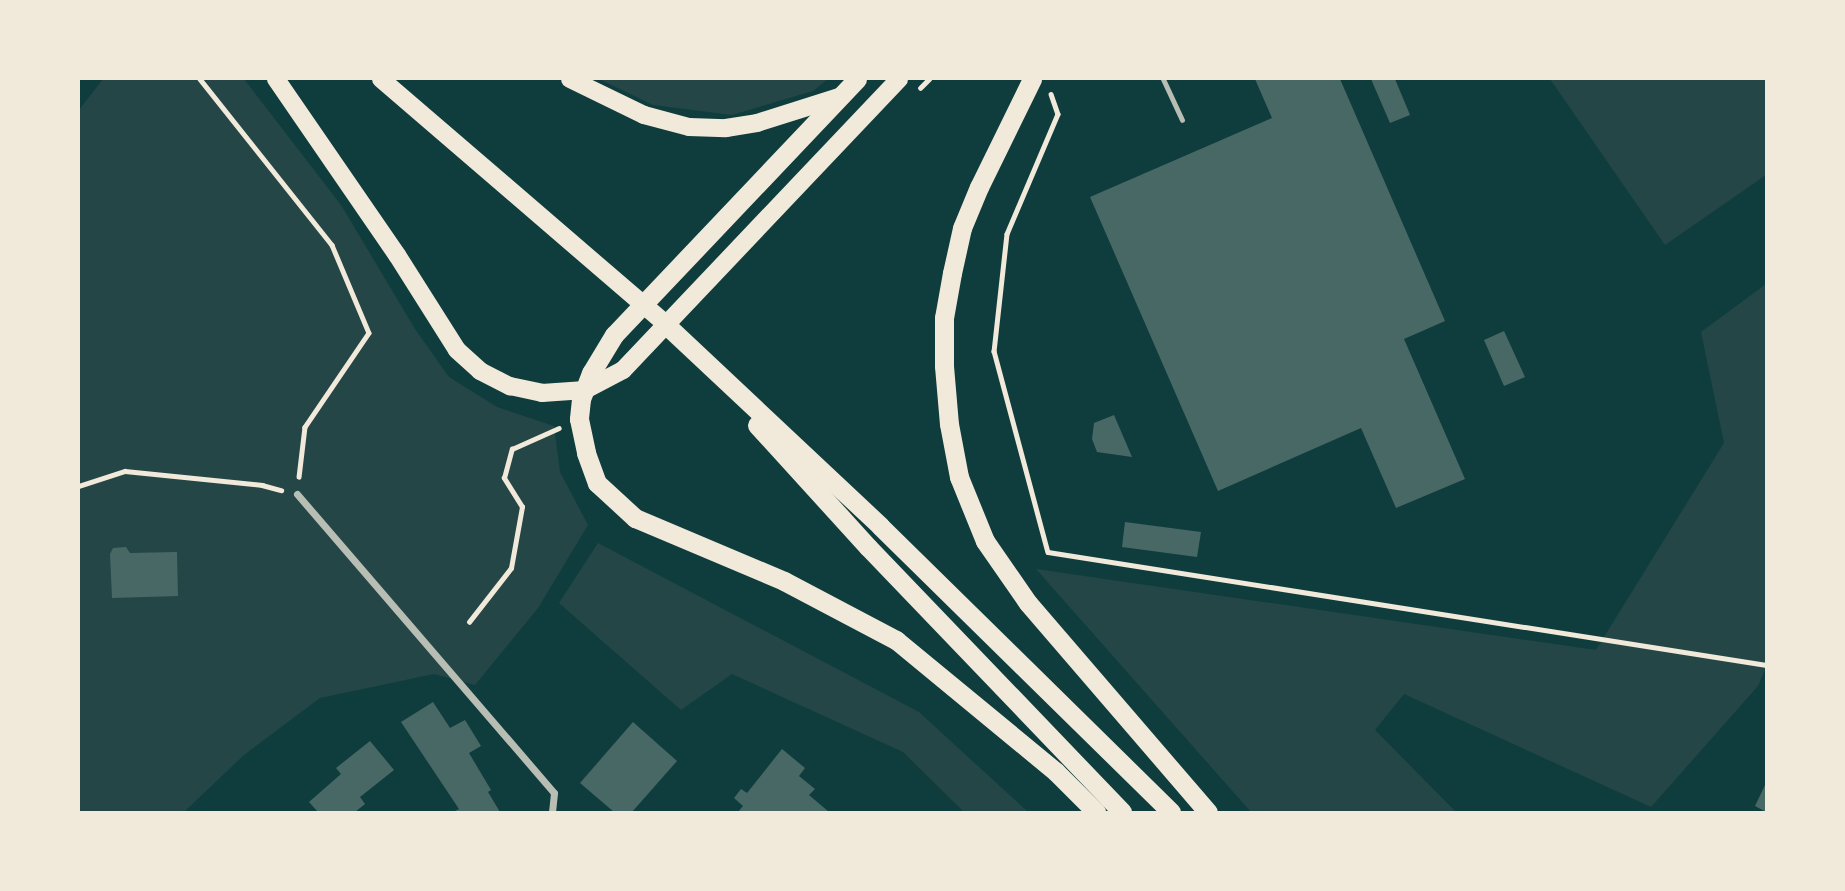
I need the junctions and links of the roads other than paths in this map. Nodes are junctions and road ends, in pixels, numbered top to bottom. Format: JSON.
{"nodes":[{"id":1,"x":276,"y":79,"type":"edge"},
{"id":2,"x":381,"y":79,"type":"edge"},
{"id":3,"x":569,"y":79,"type":"edge"},
{"id":4,"x":858,"y":79,"type":"edge"},
{"id":5,"x":899,"y":79,"type":"edge"},
{"id":6,"x":1163,"y":79,"type":"edge"},
{"id":7,"x":1038,"y":83,"type":"edge"},
{"id":8,"x":842,"y":96,"type":"junction"},
{"id":9,"x":1182,"y":120,"type":"dead end"},
{"id":10,"x":662,"y":321,"type":"junction"},
{"id":11,"x":584,"y":390,"type":"junction"},
{"id":12,"x":297,"y":494,"type":"road end"},
{"id":13,"x":552,"y":812,"type":"edge"},
{"id":14,"x":1096,"y":812,"type":"edge"},
{"id":15,"x":1122,"y":812,"type":"edge"},
{"id":16,"x":1171,"y":812,"type":"edge"},
{"id":17,"x":1208,"y":812,"type":"edge"}],
"edges":[{"from":1,"to":11,"type":"main road"},
{"from":2,"to":10,"type":"main road"},
{"from":3,"to":8,"type":"main road"},
{"from":4,"to":8,"type":"highway"},
{"from":5,"to":11,"type":"main road"},
{"from":6,"to":9,"type":"lane"},
{"from":7,"to":17,"type":"highway"},
{"from":8,"to":11,"type":"highway"},
{"from":10,"to":15,"type":"highway"},
{"from":10,"to":16,"type":"highway"},
{"from":11,"to":14,"type":"highway"},
{"from":12,"to":13,"type":"street"}]}
